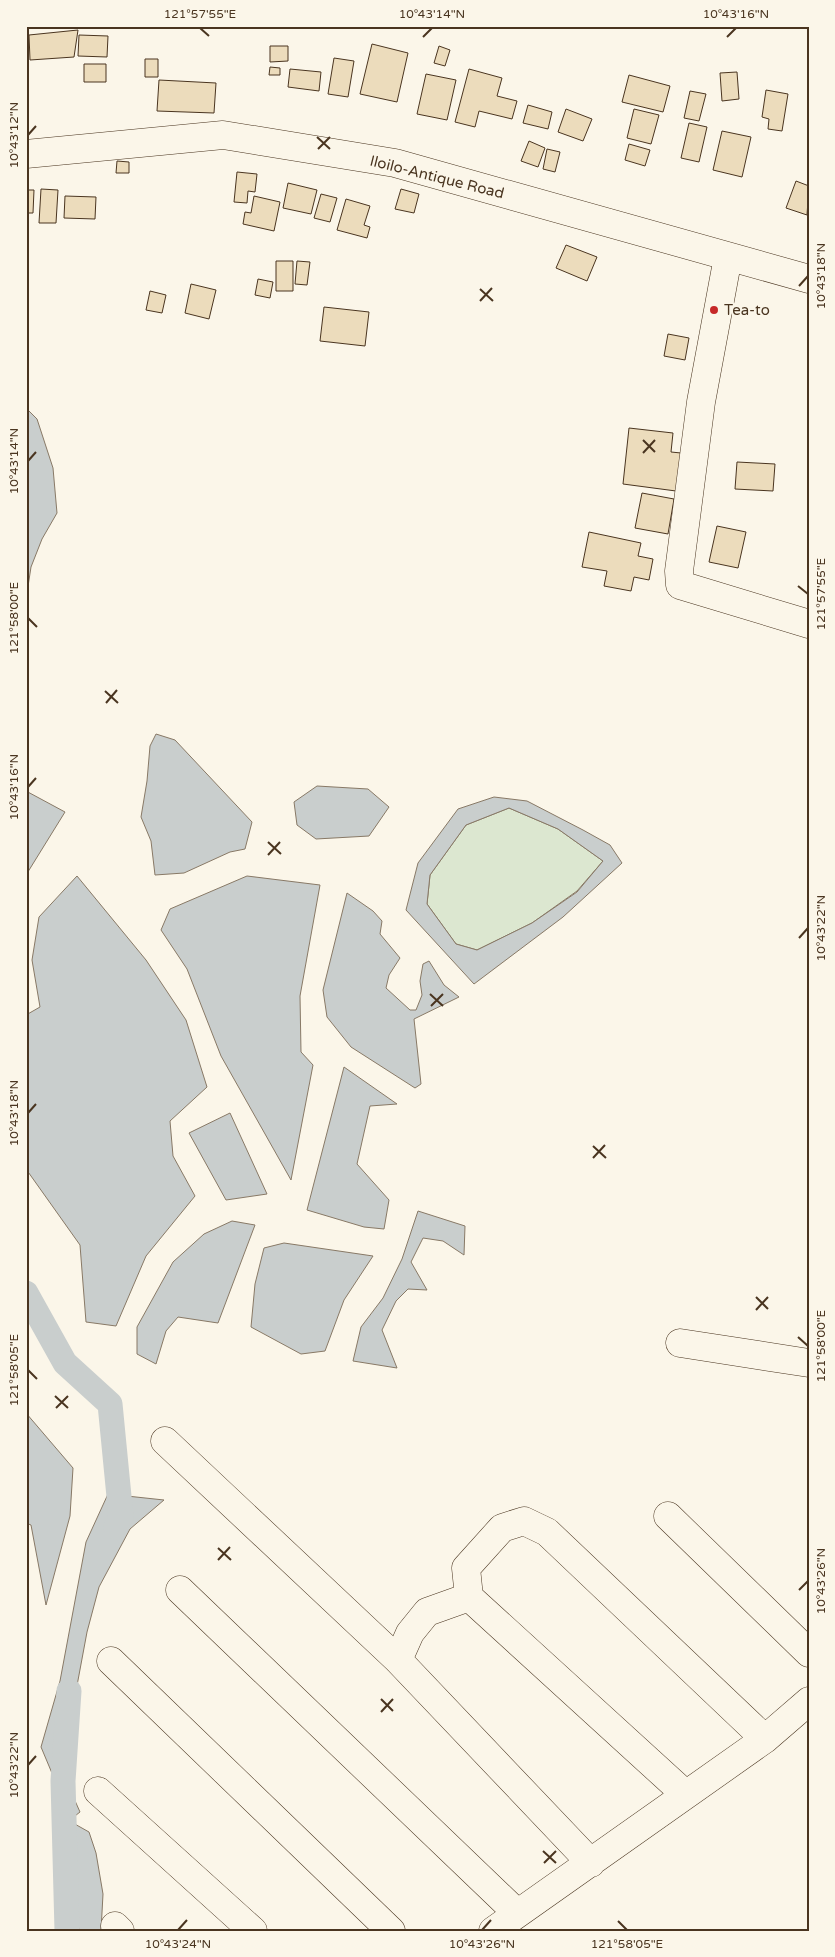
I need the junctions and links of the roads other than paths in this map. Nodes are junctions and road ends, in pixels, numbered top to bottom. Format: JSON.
{"nodes":[{"id":1,"x":26,"y":154,"type":"edge"},
{"id":2,"x":728,"y":257,"type":"junction"},
{"id":3,"x":809,"y":279,"type":"edge"},
{"id":4,"x":809,"y":624,"type":"edge"},
{"id":5,"x":680,"y":1343,"type":"dead end"},
{"id":6,"x":809,"y":1363,"type":"edge"},
{"id":7,"x":165,"y":1441,"type":"dead end"},
{"id":8,"x":668,"y":1516,"type":"dead end"},
{"id":9,"x":180,"y":1590,"type":"dead end"},
{"id":10,"x":469,"y":1597,"type":"junction"},
{"id":11,"x":809,"y":1653,"type":"edge"},
{"id":12,"x":398,"y":1660,"type":"junction"},
{"id":13,"x":111,"y":1661,"type":"dead end"},
{"id":14,"x":809,"y":1700,"type":"edge"},
{"id":15,"x":765,"y":1739,"type":"junction"},
{"id":16,"x":98,"y":1791,"type":"dead end"},
{"id":17,"x":685,"y":1794,"type":"junction"},
{"id":18,"x":591,"y":1863,"type":"junction"},
{"id":19,"x":517,"y":1913,"type":"junction"},
{"id":20,"x":252,"y":1931,"type":"edge"},
{"id":21,"x":391,"y":1931,"type":"edge"},
{"id":22,"x":493,"y":1931,"type":"edge"}],
"edges":[{"from":1,"to":2,"type":"street","name":"Iloilo-Antique Road"},
{"from":2,"to":3,"type":"street","name":"Iloilo-Antique Road"},
{"from":2,"to":4,"type":"street"},
{"from":5,"to":6,"type":"street"},
{"from":7,"to":12,"type":"street"},
{"from":8,"to":11,"type":"street"},
{"from":9,"to":19,"type":"street"},
{"from":10,"to":12,"type":"street"},
{"from":10,"to":15,"type":"street"},
{"from":10,"to":17,"type":"street"},
{"from":12,"to":18,"type":"street"},
{"from":13,"to":21,"type":"street"},
{"from":14,"to":15,"type":"street"},
{"from":15,"to":17,"type":"street"},
{"from":16,"to":20,"type":"street"},
{"from":17,"to":18,"type":"street"},
{"from":18,"to":19,"type":"street"},
{"from":19,"to":22,"type":"street"}]}
